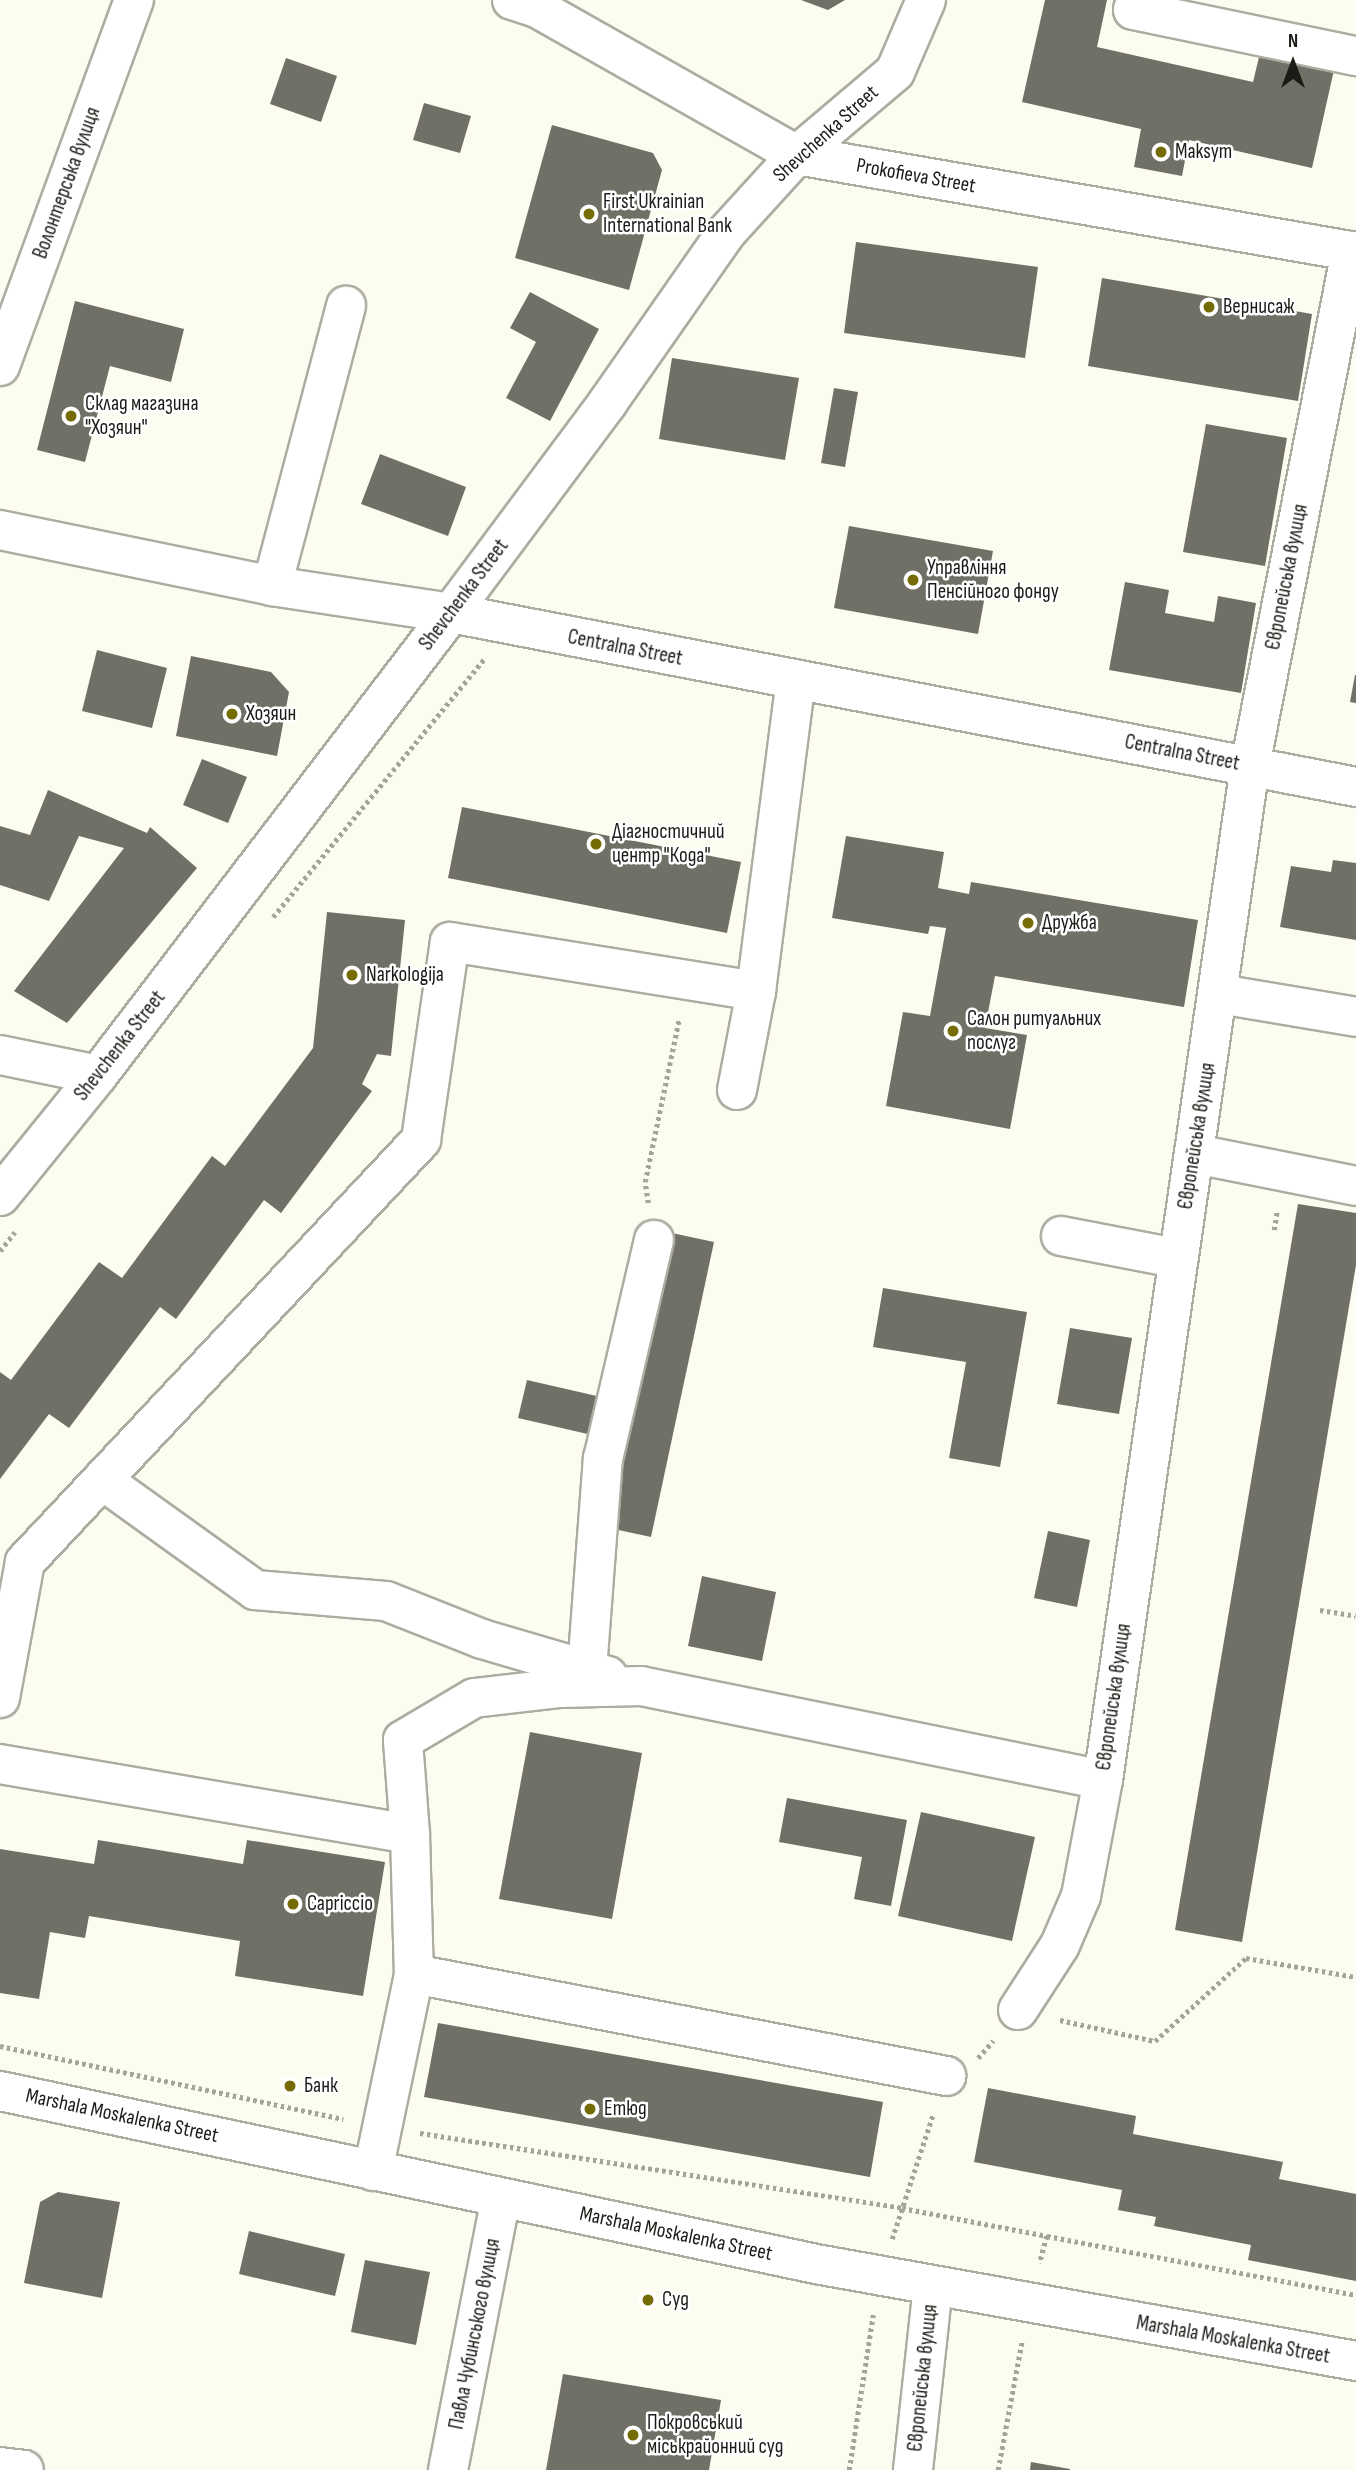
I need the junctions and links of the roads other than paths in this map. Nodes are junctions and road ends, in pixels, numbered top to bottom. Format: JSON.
{"nodes":[{"id":1,"x":134,"y":0,"type":"edge"},
{"id":2,"x":512,"y":0,"type":"edge"},
{"id":3,"x":926,"y":0,"type":"edge"},
{"id":4,"x":1136,"y":0,"type":"edge"},
{"id":5,"x":1356,"y":56,"type":"edge"},
{"id":6,"x":797,"y":155,"type":"junction"},
{"id":7,"x":1353,"y":251,"type":"edge"},
{"id":8,"x":346,"y":306,"type":"dead end"},
{"id":9,"x":0,"y":366,"type":"edge"},
{"id":10,"x":0,"y":530,"type":"edge"},
{"id":11,"x":272,"y":586,"type":"junction"},
{"id":12,"x":451,"y":613,"type":"junction"},
{"id":13,"x":796,"y":680,"type":"junction"},
{"id":14,"x":1251,"y":765,"type":"junction"},
{"id":15,"x":1356,"y":788,"type":"edge"},
{"id":16,"x":756,"y":991,"type":"junction"},
{"id":17,"x":1219,"y":994,"type":"junction"},
{"id":18,"x":1356,"y":1017,"type":"edge"},
{"id":19,"x":0,"y":1055,"type":"edge"},
{"id":20,"x":98,"y":1075,"type":"junction"},
{"id":21,"x":737,"y":1090,"type":"dead end"},
{"id":22,"x":1196,"y":1154,"type":"junction"},
{"id":23,"x":1356,"y":1186,"type":"edge"},
{"id":24,"x":0,"y":1196,"type":"edge"},
{"id":25,"x":1061,"y":1236,"type":"dead end"},
{"id":26,"x":654,"y":1240,"type":"road end"},
{"id":27,"x":1175,"y":1258,"type":"junction"},
{"id":28,"x":102,"y":1480,"type":"junction"},
{"id":29,"x":587,"y":1670,"type":"junction"},
{"id":30,"x":641,"y":1686,"type":"junction"},
{"id":31,"x":0,"y":1698,"type":"edge"},
{"id":32,"x":0,"y":1764,"type":"edge"},
{"id":33,"x":1103,"y":1780,"type":"junction"},
{"id":34,"x":410,"y":1833,"type":"junction"},
{"id":35,"x":414,"y":1973,"type":"junction"},
{"id":36,"x":1018,"y":2010,"type":"road end"},
{"id":37,"x":946,"y":2076,"type":"road end"},
{"id":38,"x":0,"y":2091,"type":"edge"},
{"id":39,"x":373,"y":2171,"type":"junction"},
{"id":40,"x":501,"y":2197,"type":"junction"},
{"id":41,"x":933,"y":2287,"type":"junction"},
{"id":42,"x":1356,"y":2361,"type":"edge"},
{"id":43,"x":0,"y":2467,"type":"edge"},
{"id":44,"x":23,"y":2470,"type":"edge"},
{"id":45,"x":448,"y":2470,"type":"edge"},
{"id":46,"x":913,"y":2470,"type":"edge"}],
"edges":[{"from":1,"to":9,"type":"street","name":"Волонтерська вулиця"},
{"from":2,"to":6,"type":"street","name":"Prokofieva Street"},
{"from":3,"to":6,"type":"street","name":"Shevchenka Street"},
{"from":4,"to":5,"type":"street"},
{"from":6,"to":7,"type":"street","name":"Prokofieva Street"},
{"from":6,"to":12,"type":"street","name":"Shevchenka Street"},
{"from":7,"to":14,"type":"street","name":"Європейська вулиця"},
{"from":8,"to":11,"type":"street"},
{"from":10,"to":11,"type":"street","name":"Centralna Street"},
{"from":11,"to":12,"type":"street","name":"Centralna Street"},
{"from":12,"to":13,"type":"street","name":"Centralna Street"},
{"from":12,"to":20,"type":"street","name":"Shevchenka Street"},
{"from":13,"to":14,"type":"street","name":"Centralna Street"},
{"from":13,"to":16,"type":"street"},
{"from":14,"to":15,"type":"street","name":"Centralna Street"},
{"from":14,"to":17,"type":"street","name":"Європейська вулиця"},
{"from":16,"to":21,"type":"street"},
{"from":16,"to":28,"type":"street"},
{"from":17,"to":18,"type":"street"},
{"from":17,"to":22,"type":"street","name":"Європейська вулиця"},
{"from":19,"to":20,"type":"street"},
{"from":20,"to":24,"type":"street","name":"Shevchenka Street"},
{"from":22,"to":23,"type":"street"},
{"from":22,"to":27,"type":"street","name":"Європейська вулиця"},
{"from":25,"to":27,"type":"street"},
{"from":26,"to":29,"type":"street"},
{"from":27,"to":33,"type":"street","name":"Європейська вулиця"},
{"from":28,"to":29,"type":"street"},
{"from":28,"to":31,"type":"street"},
{"from":29,"to":30,"type":"street"},
{"from":30,"to":33,"type":"street"},
{"from":30,"to":34,"type":"street"},
{"from":32,"to":34,"type":"street"},
{"from":33,"to":36,"type":"street","name":"Європейська вулиця"},
{"from":34,"to":35,"type":"street"},
{"from":35,"to":37,"type":"street"},
{"from":35,"to":39,"type":"street"},
{"from":38,"to":39,"type":"street","name":"Marshala Moskalenka Street"},
{"from":39,"to":40,"type":"street","name":"Marshala Moskalenka Street"},
{"from":40,"to":41,"type":"street","name":"Marshala Moskalenka Street"},
{"from":40,"to":45,"type":"street","name":"Павла Чубинського вулиця"},
{"from":41,"to":42,"type":"street","name":"Marshala Moskalenka Street"},
{"from":41,"to":46,"type":"street","name":"Європейська вулиця"},
{"from":43,"to":44,"type":"street"}]}
